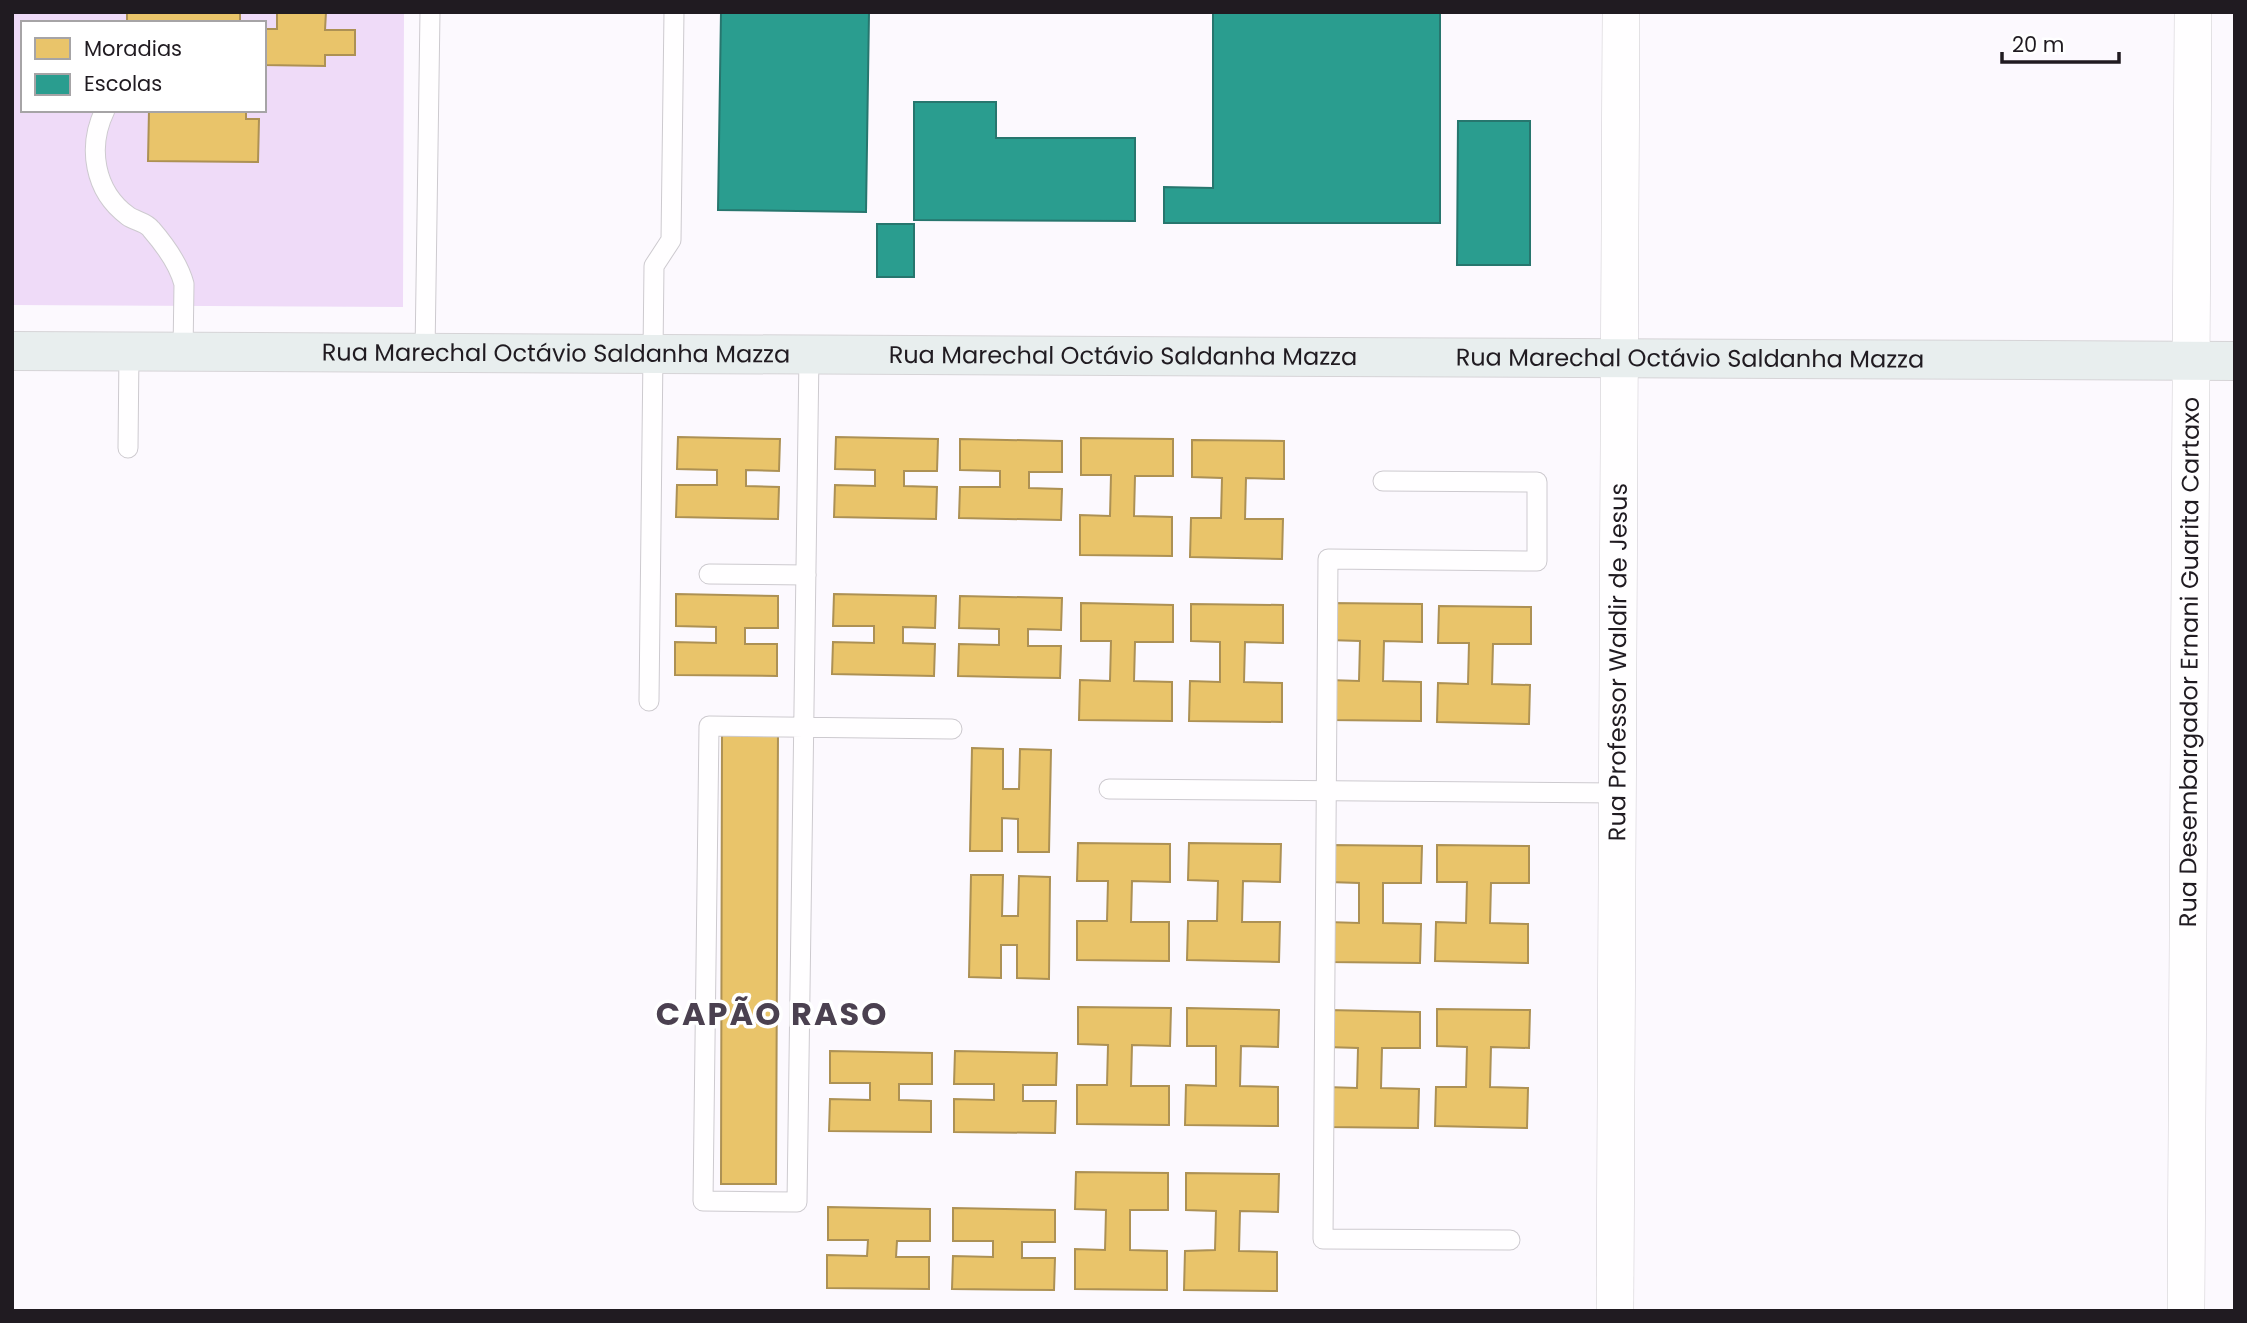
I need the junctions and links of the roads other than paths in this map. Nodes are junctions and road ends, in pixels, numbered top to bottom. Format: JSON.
{"nodes":[{"id":1,"x":430,"y":12,"type":"edge"},
{"id":2,"x":674,"y":12,"type":"edge"},
{"id":3,"x":1621,"y":12,"type":"edge"},
{"id":4,"x":2193,"y":12,"type":"edge"},
{"id":5,"x":104,"y":112,"type":"edge"},
{"id":6,"x":12,"y":351,"type":"edge"},
{"id":7,"x":129,"y":352,"type":"junction"},
{"id":8,"x":183,"y":352,"type":"junction"},
{"id":9,"x":425,"y":353,"type":"junction"},
{"id":10,"x":653,"y":354,"type":"junction"},
{"id":11,"x":809,"y":355,"type":"junction"},
{"id":12,"x":1619,"y":358,"type":"junction"},
{"id":13,"x":2191,"y":361,"type":"junction"},
{"id":14,"x":2235,"y":361,"type":"edge"},
{"id":15,"x":128,"y":448,"type":"dead end"},
{"id":16,"x":1382,"y":481,"type":"dead end"},
{"id":17,"x":709,"y":574,"type":"dead end"},
{"id":18,"x":806,"y":575,"type":"junction"},
{"id":19,"x":649,"y":701,"type":"dead end"},
{"id":20,"x":804,"y":727,"type":"junction"},
{"id":21,"x":952,"y":729,"type":"dead end"},
{"id":22,"x":1109,"y":789,"type":"dead end"},
{"id":23,"x":1326,"y":791,"type":"junction"},
{"id":24,"x":1617,"y":793,"type":"junction"},
{"id":25,"x":1510,"y":1240,"type":"dead end"},
{"id":26,"x":1615,"y":1311,"type":"edge"},
{"id":27,"x":2186,"y":1311,"type":"edge"}],
"edges":[{"from":1,"to":9,"type":"lane"},
{"from":2,"to":10,"type":"lane"},
{"from":3,"to":12,"type":"street","name":"Rua Professor Waldir de Jesus"},
{"from":4,"to":13,"type":"street","name":"Rua Desembargador Ernani Guarita Cartaxo"},
{"from":5,"to":8,"type":"lane"},
{"from":6,"to":7,"type":"main road","name":"Rua Marechal Octávio Saldanha Mazza"},
{"from":7,"to":8,"type":"main road","name":"Rua Marechal Octávio Saldanha Mazza"},
{"from":7,"to":15,"type":"lane"},
{"from":8,"to":9,"type":"main road","name":"Rua Marechal Octávio Saldanha Mazza"},
{"from":9,"to":10,"type":"main road","name":"Rua Marechal Octávio Saldanha Mazza"},
{"from":10,"to":11,"type":"main road","name":"Rua Marechal Octávio Saldanha Mazza"},
{"from":10,"to":19,"type":"lane"},
{"from":11,"to":12,"type":"main road","name":"Rua Marechal Octávio Saldanha Mazza"},
{"from":11,"to":18,"type":"lane"},
{"from":12,"to":13,"type":"main road","name":"Rua Marechal Octávio Saldanha Mazza"},
{"from":12,"to":24,"type":"street","name":"Rua Professor Waldir de Jesus"},
{"from":13,"to":14,"type":"main road","name":"Rua Marechal Octávio Saldanha Mazza"},
{"from":13,"to":27,"type":"street","name":"Rua Desembargador Ernani Guarita Cartaxo"},
{"from":16,"to":23,"type":"lane"},
{"from":17,"to":18,"type":"lane"},
{"from":18,"to":20,"type":"lane"},
{"from":20,"to":20,"type":"lane"},
{"from":20,"to":21,"type":"lane"},
{"from":22,"to":23,"type":"lane"},
{"from":23,"to":24,"type":"lane"},
{"from":23,"to":25,"type":"lane"},
{"from":24,"to":26,"type":"street","name":"Rua Professor Waldir de Jesus"}]}
